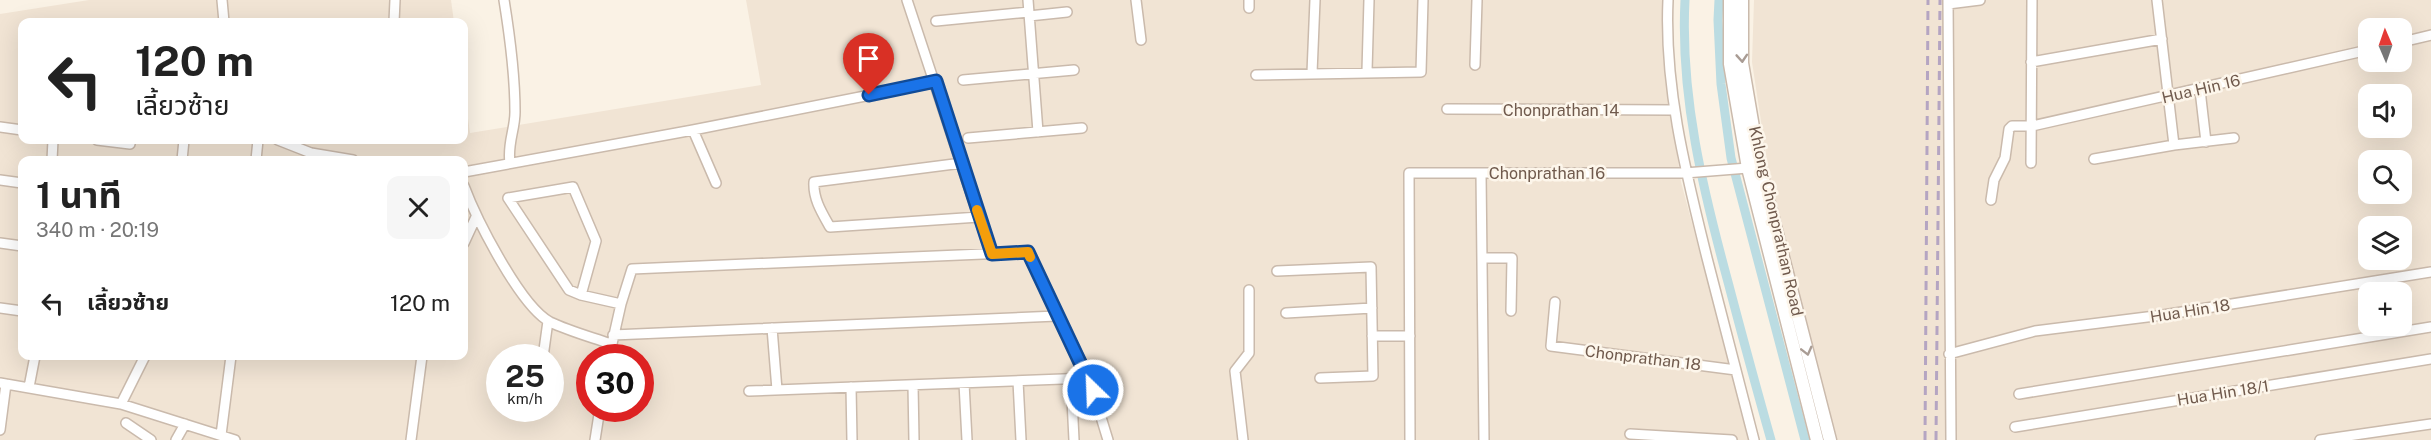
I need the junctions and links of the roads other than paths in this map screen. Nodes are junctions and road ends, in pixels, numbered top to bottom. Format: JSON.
{"nodes":[{"id":1,"x":222,"y":0,"type":"edge"},
{"id":2,"x":395,"y":0,"type":"edge"},
{"id":3,"x":504,"y":0,"type":"edge"},
{"id":4,"x":907,"y":0,"type":"edge"},
{"id":5,"x":1028,"y":0,"type":"edge"},
{"id":6,"x":1136,"y":0,"type":"edge"},
{"id":7,"x":1315,"y":0,"type":"edge"},
{"id":8,"x":1370,"y":0,"type":"edge"},
{"id":9,"x":1423,"y":0,"type":"edge"},
{"id":10,"x":1477,"y":0,"type":"edge"},
{"id":11,"x":1668,"y":0,"type":"edge"},
{"id":12,"x":1730,"y":0,"type":"edge"},
{"id":13,"x":1742,"y":0,"type":"edge"},
{"id":14,"x":1980,"y":0,"type":"edge"},
{"id":15,"x":2032,"y":0,"type":"edge"},
{"id":16,"x":2157,"y":0,"type":"edge"},
{"id":17,"x":1948,"y":2,"type":"edge"},
{"id":18,"x":1067,"y":12,"type":"dead end"},
{"id":19,"x":1029,"y":14,"type":"junction"},
{"id":20,"x":224,"y":18,"type":"edge"},
{"id":21,"x":394,"y":18,"type":"edge"},
{"id":22,"x":936,"y":21,"type":"dead end"},
{"id":23,"x":2431,"y":35,"type":"edge"},
{"id":24,"x":2162,"y":39,"type":"junction"},
{"id":25,"x":1141,"y":40,"type":"dead end"},
{"id":26,"x":2412,"y":40,"type":"edge"},
{"id":27,"x":2358,"y":52,"type":"edge"},
{"id":28,"x":2031,"y":62,"type":"junction"},
{"id":29,"x":1475,"y":65,"type":"dead end"},
{"id":30,"x":1074,"y":70,"type":"dead end"},
{"id":31,"x":1367,"y":71,"type":"junction"},
{"id":32,"x":1312,"y":73,"type":"junction"},
{"id":33,"x":1034,"y":74,"type":"junction"},
{"id":34,"x":1256,"y":75,"type":"dead end"},
{"id":35,"x":963,"y":80,"type":"dead end"},
{"id":36,"x":936,"y":81,"type":"junction"},
{"id":37,"x":2200,"y":90,"type":"junction"},
{"id":38,"x":2169,"y":96,"type":"junction"},
{"id":39,"x":1447,"y":109,"type":"dead end"},
{"id":40,"x":1674,"y":110,"type":"junction"},
{"id":41,"x":2032,"y":126,"type":"junction"},
{"id":42,"x":0,"y":127,"type":"edge"},
{"id":43,"x":1082,"y":128,"type":"dead end"},
{"id":44,"x":18,"y":129,"type":"edge"},
{"id":45,"x":693,"y":130,"type":"junction"},
{"id":46,"x":1038,"y":132,"type":"junction"},
{"id":47,"x":968,"y":138,"type":"dead end"},
{"id":48,"x":2234,"y":138,"type":"dead end"},
{"id":49,"x":2206,"y":142,"type":"junction"},
{"id":50,"x":288,"y":144,"type":"edge"},
{"id":51,"x":2174,"y":145,"type":"junction"},
{"id":52,"x":329,"y":156,"type":"edge"},
{"id":53,"x":2094,"y":159,"type":"dead end"},
{"id":54,"x":510,"y":163,"type":"junction"},
{"id":55,"x":962,"y":163,"type":"junction"},
{"id":56,"x":2031,"y":163,"type":"dead end"},
{"id":57,"x":1748,"y":168,"type":"junction"},
{"id":58,"x":468,"y":171,"type":"edge"},
{"id":59,"x":1481,"y":173,"type":"junction"},
{"id":60,"x":1685,"y":173,"type":"junction"},
{"id":61,"x":0,"y":180,"type":"edge"},
{"id":62,"x":18,"y":182,"type":"edge"},
{"id":63,"x":716,"y":183,"type":"dead end"},
{"id":64,"x":468,"y":196,"type":"edge"},
{"id":65,"x":1991,"y":200,"type":"dead end"},
{"id":66,"x":476,"y":217,"type":"junction"},
{"id":67,"x":979,"y":218,"type":"junction"},
{"id":68,"x":468,"y":234,"type":"edge"},
{"id":69,"x":0,"y":243,"type":"edge"},
{"id":70,"x":18,"y":245,"type":"edge"},
{"id":71,"x":992,"y":254,"type":"junction"},
{"id":72,"x":1483,"y":258,"type":"junction"},
{"id":73,"x":1277,"y":271,"type":"dead end"},
{"id":74,"x":2431,"y":272,"type":"edge"},
{"id":75,"x":1249,"y":290,"type":"dead end"},
{"id":76,"x":581,"y":295,"type":"junction"},
{"id":77,"x":1555,"y":302,"type":"dead end"},
{"id":78,"x":621,"y":304,"type":"junction"},
{"id":79,"x":0,"y":308,"type":"edge"},
{"id":80,"x":1372,"y":309,"type":"junction"},
{"id":81,"x":18,"y":310,"type":"edge"},
{"id":82,"x":1511,"y":311,"type":"dead end"},
{"id":83,"x":1286,"y":313,"type":"dead end"},
{"id":84,"x":1057,"y":316,"type":"junction"},
{"id":85,"x":548,"y":321,"type":"junction"},
{"id":86,"x":2431,"y":327,"type":"edge"},
{"id":87,"x":772,"y":328,"type":"junction"},
{"id":88,"x":1372,"y":336,"type":"junction"},
{"id":89,"x":1410,"y":336,"type":"junction"},
{"id":90,"x":612,"y":340,"type":"junction"},
{"id":91,"x":545,"y":344,"type":"edge"},
{"id":92,"x":611,"y":344,"type":"edge"},
{"id":93,"x":1949,"y":354,"type":"junction"},
{"id":94,"x":2431,"y":359,"type":"edge"},
{"id":95,"x":34,"y":360,"type":"edge"},
{"id":96,"x":143,"y":360,"type":"edge"},
{"id":97,"x":230,"y":360,"type":"edge"},
{"id":98,"x":421,"y":360,"type":"edge"},
{"id":99,"x":1736,"y":370,"type":"junction"},
{"id":100,"x":1089,"y":378,"type":"junction"},
{"id":101,"x":1320,"y":378,"type":"dead end"},
{"id":102,"x":1071,"y":379,"type":"junction"},
{"id":103,"x":1018,"y":381,"type":"junction"},
{"id":104,"x":3,"y":383,"type":"edge"},
{"id":105,"x":964,"y":383,"type":"junction"},
{"id":106,"x":913,"y":385,"type":"junction"},
{"id":107,"x":29,"y":387,"type":"junction"},
{"id":108,"x":850,"y":387,"type":"junction"},
{"id":109,"x":749,"y":390,"type":"dead end"},
{"id":110,"x":777,"y":390,"type":"junction"},
{"id":111,"x":2019,"y":394,"type":"dead end"},
{"id":112,"x":121,"y":404,"type":"junction"},
{"id":113,"x":598,"y":422,"type":"edge"},
{"id":114,"x":126,"y":423,"type":"dead end"},
{"id":115,"x":185,"y":424,"type":"junction"},
{"id":116,"x":2431,"y":424,"type":"edge"},
{"id":117,"x":2015,"y":427,"type":"dead end"},
{"id":118,"x":0,"y":430,"type":"edge"},
{"id":119,"x":1630,"y":434,"type":"dead end"},
{"id":120,"x":221,"y":435,"type":"junction"},
{"id":121,"x":151,"y":440,"type":"edge"},
{"id":122,"x":176,"y":440,"type":"edge"},
{"id":123,"x":235,"y":440,"type":"edge"},
{"id":124,"x":411,"y":440,"type":"edge"},
{"id":125,"x":595,"y":440,"type":"edge"},
{"id":126,"x":852,"y":440,"type":"edge"},
{"id":127,"x":914,"y":440,"type":"edge"},
{"id":128,"x":967,"y":440,"type":"edge"},
{"id":129,"x":1020,"y":440,"type":"edge"},
{"id":130,"x":1074,"y":440,"type":"edge"},
{"id":131,"x":1108,"y":440,"type":"edge"},
{"id":132,"x":1243,"y":440,"type":"edge"},
{"id":133,"x":1410,"y":440,"type":"edge"},
{"id":134,"x":1484,"y":440,"type":"edge"},
{"id":135,"x":1732,"y":440,"type":"edge"},
{"id":136,"x":1754,"y":440,"type":"edge"},
{"id":137,"x":1817,"y":440,"type":"edge"},
{"id":138,"x":1830,"y":440,"type":"edge"},
{"id":139,"x":1951,"y":440,"type":"edge"},
{"id":140,"x":2320,"y":440,"type":"edge"}],
"edges":[{"from":1,"to":20,"type":"street"},
{"from":2,"to":21,"type":"street"},
{"from":3,"to":54,"type":"street"},
{"from":4,"to":36,"type":"street"},
{"from":5,"to":19,"type":"street"},
{"from":6,"to":25,"type":"street"},
{"from":7,"to":32,"type":"street"},
{"from":8,"to":31,"type":"street"},
{"from":9,"to":31,"type":"street"},
{"from":10,"to":29,"type":"street"},
{"from":11,"to":40,"type":"street"},
{"from":12,"to":57,"type":"street","name":"Khlong Chonprathan Road"},
{"from":13,"to":138,"type":"street","name":"Khlong Chonprathan Road","one_way":true},
{"from":14,"to":17,"type":"street"},
{"from":15,"to":28,"type":"street"},
{"from":16,"to":24,"type":"street"},
{"from":17,"to":93,"type":"street"},
{"from":18,"to":19,"type":"street"},
{"from":19,"to":22,"type":"street"},
{"from":19,"to":33,"type":"street"},
{"from":23,"to":26,"type":"street"},
{"from":24,"to":28,"type":"street"},
{"from":24,"to":38,"type":"street"},
{"from":27,"to":37,"type":"street","name":"Hua Hin 16"},
{"from":28,"to":41,"type":"street"},
{"from":30,"to":33,"type":"street"},
{"from":31,"to":32,"type":"street"},
{"from":32,"to":34,"type":"street"},
{"from":33,"to":35,"type":"street"},
{"from":33,"to":46,"type":"street"},
{"from":36,"to":45,"type":"street"},
{"from":36,"to":55,"type":"street"},
{"from":37,"to":38,"type":"street","name":"Hua Hin 16"},
{"from":37,"to":49,"type":"street"},
{"from":38,"to":41,"type":"street","name":"Hua Hin 16"},
{"from":38,"to":51,"type":"street"},
{"from":39,"to":40,"type":"street","name":"Chonprathan 14"},
{"from":40,"to":60,"type":"street"},
{"from":41,"to":56,"type":"street"},
{"from":41,"to":65,"type":"street","name":"Hua Hin 16"},
{"from":42,"to":44,"type":"street"},
{"from":43,"to":46,"type":"street"},
{"from":45,"to":54,"type":"street"},
{"from":45,"to":63,"type":"street"},
{"from":46,"to":47,"type":"street"},
{"from":48,"to":49,"type":"street"},
{"from":49,"to":51,"type":"street"},
{"from":50,"to":52,"type":"street"},
{"from":51,"to":53,"type":"street"},
{"from":54,"to":58,"type":"street"},
{"from":55,"to":67,"type":"street"},
{"from":55,"to":67,"type":"street"},
{"from":57,"to":60,"type":"street","name":"Chonprathan 16"},
{"from":57,"to":137,"type":"street","name":"Khlong Chonprathan Road"},
{"from":59,"to":60,"type":"street","name":"Chonprathan 16"},
{"from":59,"to":72,"type":"street"},
{"from":59,"to":89,"type":"street","name":"Chonprathan 16"},
{"from":60,"to":99,"type":"street"},
{"from":61,"to":62,"type":"street"},
{"from":64,"to":66,"type":"street"},
{"from":66,"to":68,"type":"street"},
{"from":66,"to":85,"type":"street"},
{"from":67,"to":71,"type":"street"},
{"from":69,"to":70,"type":"street"},
{"from":71,"to":78,"type":"street"},
{"from":71,"to":84,"type":"street"},
{"from":72,"to":82,"type":"street"},
{"from":72,"to":134,"type":"street"},
{"from":73,"to":80,"type":"street"},
{"from":74,"to":93,"type":"street","name":"Hua Hin 18"},
{"from":75,"to":132,"type":"street"},
{"from":76,"to":76,"type":"street"},
{"from":76,"to":78,"type":"street"},
{"from":77,"to":99,"type":"street","name":"Chonprathan 18"},
{"from":78,"to":90,"type":"street"},
{"from":79,"to":81,"type":"street"},
{"from":80,"to":83,"type":"street"},
{"from":80,"to":88,"type":"street"},
{"from":84,"to":87,"type":"street"},
{"from":84,"to":100,"type":"street"},
{"from":85,"to":90,"type":"street"},
{"from":85,"to":91,"type":"street"},
{"from":86,"to":111,"type":"street","name":"Hua Hin 18/1"},
{"from":87,"to":90,"type":"street"},
{"from":87,"to":110,"type":"street"},
{"from":88,"to":89,"type":"street"},
{"from":88,"to":101,"type":"street"},
{"from":89,"to":133,"type":"street"},
{"from":90,"to":92,"type":"street"},
{"from":93,"to":139,"type":"street"},
{"from":94,"to":117,"type":"street","name":"Hua Hin 18/1"},
{"from":95,"to":107,"type":"street"},
{"from":96,"to":112,"type":"street"},
{"from":97,"to":120,"type":"street"},
{"from":98,"to":124,"type":"street"},
{"from":99,"to":136,"type":"street"},
{"from":100,"to":102,"type":"street"},
{"from":100,"to":131,"type":"street"},
{"from":102,"to":103,"type":"street"},
{"from":102,"to":130,"type":"street"},
{"from":103,"to":105,"type":"street"},
{"from":103,"to":129,"type":"street"},
{"from":104,"to":107,"type":"street"},
{"from":104,"to":118,"type":"street"},
{"from":105,"to":106,"type":"street"},
{"from":105,"to":128,"type":"street"},
{"from":106,"to":108,"type":"street"},
{"from":106,"to":127,"type":"street"},
{"from":107,"to":112,"type":"street"},
{"from":108,"to":110,"type":"street"},
{"from":108,"to":126,"type":"street"},
{"from":109,"to":110,"type":"street"},
{"from":112,"to":115,"type":"street"},
{"from":113,"to":125,"type":"street"},
{"from":114,"to":121,"type":"street"},
{"from":115,"to":120,"type":"street"},
{"from":115,"to":122,"type":"street"},
{"from":116,"to":140,"type":"street"},
{"from":119,"to":135,"type":"street"},
{"from":120,"to":123,"type":"street"}]}
